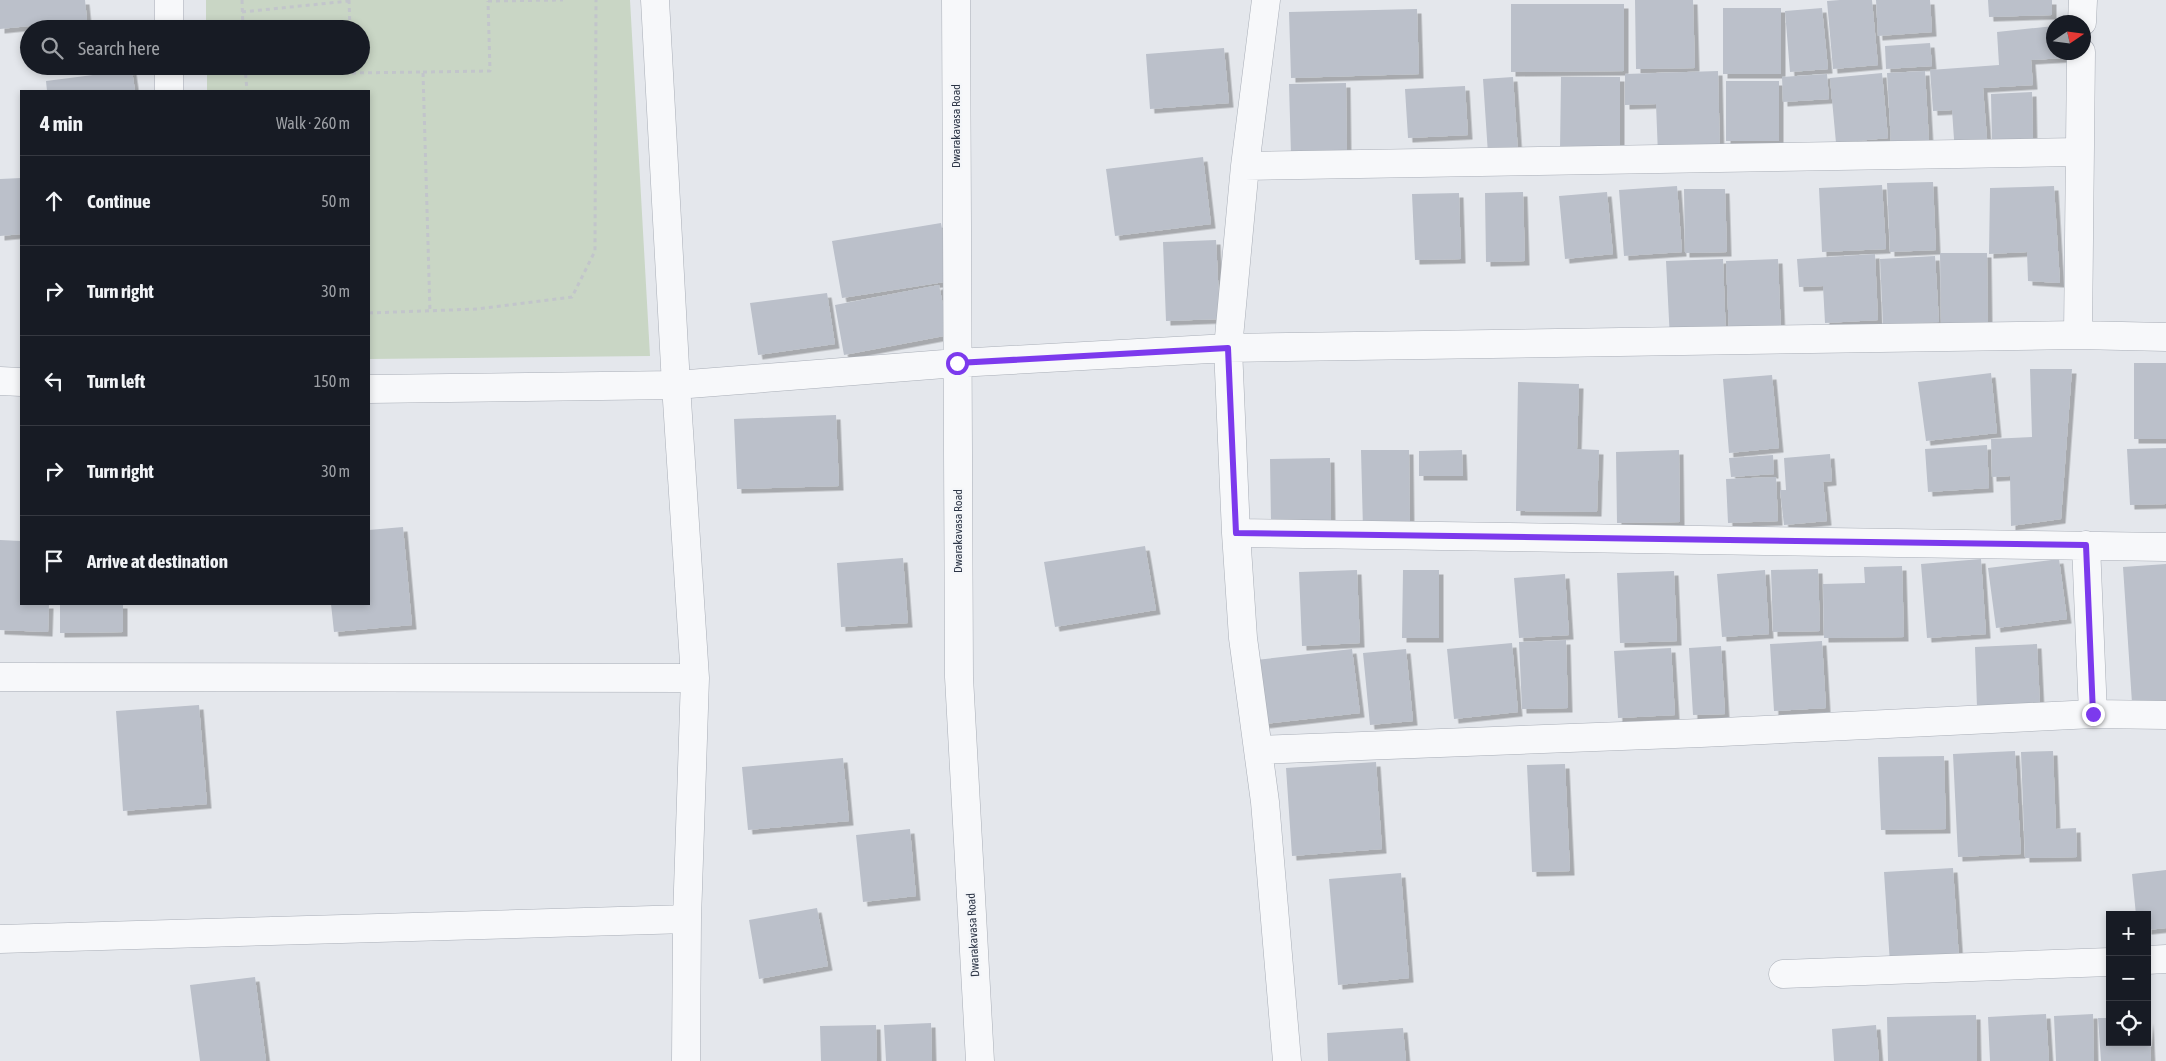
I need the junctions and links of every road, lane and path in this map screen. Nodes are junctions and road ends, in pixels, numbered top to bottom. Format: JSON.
{"nodes":[{"id":1,"x":169,"y":0,"type":"edge"},
{"id":2,"x":242,"y":0,"type":"edge"},
{"id":3,"x":563,"y":0,"type":"edge"},
{"id":4,"x":596,"y":0,"type":"edge"},
{"id":5,"x":655,"y":0,"type":"edge"},
{"id":6,"x":956,"y":0,"type":"edge"},
{"id":7,"x":1266,"y":0,"type":"edge"},
{"id":8,"x":2082,"y":0,"type":"edge"},
{"id":9,"x":349,"y":1,"type":"edge"},
{"id":10,"x":488,"y":1,"type":"edge"},
{"id":11,"x":242,"y":12,"type":"junction"},
{"id":12,"x":2082,"y":15,"type":"edge"},
{"id":13,"x":169,"y":20,"type":"edge"},
{"id":14,"x":242,"y":20,"type":"edge"},
{"id":15,"x":350,"y":20,"type":"edge"},
{"id":16,"x":2081,"y":60,"type":"edge"},
{"id":17,"x":423,"y":72,"type":"junction"},
{"id":18,"x":370,"y":73,"type":"edge"},
{"id":19,"x":169,"y":75,"type":"edge"},
{"id":20,"x":246,"y":75,"type":"edge"},
{"id":21,"x":169,"y":90,"type":"edge"},
{"id":22,"x":247,"y":90,"type":"edge"},
{"id":23,"x":2079,"y":152,"type":"junction"},
{"id":24,"x":1245,"y":166,"type":"junction"},
{"id":25,"x":430,"y":312,"type":"junction"},
{"id":26,"x":370,"y":313,"type":"edge"},
{"id":27,"x":2078,"y":335,"type":"junction"},
{"id":28,"x":2166,"y":337,"type":"edge"},
{"id":29,"x":1228,"y":348,"type":"junction"},
{"id":30,"x":957,"y":363,"type":"junction"},
{"id":31,"x":0,"y":381,"type":"edge"},
{"id":32,"x":20,"y":382,"type":"edge"},
{"id":33,"x":676,"y":385,"type":"junction"},
{"id":34,"x":370,"y":388,"type":"edge"},
{"id":35,"x":1236,"y":533,"type":"junction"},
{"id":36,"x":2086,"y":545,"type":"junction"},
{"id":37,"x":2166,"y":546,"type":"edge"},
{"id":38,"x":0,"y":677,"type":"edge"},
{"id":39,"x":695,"y":678,"type":"junction"},
{"id":40,"x":2093,"y":714,"type":"junction"},
{"id":41,"x":2166,"y":715,"type":"edge"},
{"id":42,"x":1259,"y":750,"type":"junction"},
{"id":43,"x":686,"y":919,"type":"junction"},
{"id":44,"x":0,"y":939,"type":"edge"},
{"id":45,"x":2166,"y":959,"type":"edge"},
{"id":46,"x":2151,"y":960,"type":"edge"},
{"id":47,"x":2106,"y":962,"type":"edge"},
{"id":48,"x":1783,"y":974,"type":"dead end"},
{"id":49,"x":686,"y":1061,"type":"edge"},
{"id":50,"x":980,"y":1061,"type":"edge"},
{"id":51,"x":1287,"y":1061,"type":"edge"}],
"edges":[{"from":1,"to":13,"type":"street"},
{"from":2,"to":11,"type":"path"},
{"from":3,"to":10,"type":"path"},
{"from":4,"to":25,"type":"path"},
{"from":5,"to":33,"type":"street"},
{"from":6,"to":30,"type":"street","name":"Dwarakavasa Road"},
{"from":7,"to":24,"type":"street"},
{"from":8,"to":12,"type":"street"},
{"from":9,"to":11,"type":"path"},
{"from":9,"to":15,"type":"path"},
{"from":10,"to":17,"type":"path"},
{"from":11,"to":14,"type":"path"},
{"from":16,"to":23,"type":"street"},
{"from":17,"to":18,"type":"path"},
{"from":17,"to":25,"type":"path"},
{"from":19,"to":21,"type":"street"},
{"from":20,"to":22,"type":"path"},
{"from":23,"to":24,"type":"street"},
{"from":23,"to":27,"type":"street"},
{"from":24,"to":29,"type":"street"},
{"from":25,"to":26,"type":"path"},
{"from":27,"to":28,"type":"street"},
{"from":27,"to":29,"type":"street"},
{"from":29,"to":30,"type":"street"},
{"from":29,"to":35,"type":"street"},
{"from":30,"to":33,"type":"street"},
{"from":30,"to":50,"type":"street","name":"Dwarakavasa Road"},
{"from":31,"to":32,"type":"street"},
{"from":33,"to":34,"type":"street"},
{"from":33,"to":39,"type":"street"},
{"from":35,"to":36,"type":"street"},
{"from":35,"to":42,"type":"street"},
{"from":36,"to":37,"type":"street"},
{"from":36,"to":40,"type":"street"},
{"from":38,"to":39,"type":"street"},
{"from":39,"to":43,"type":"street"},
{"from":40,"to":41,"type":"street"},
{"from":40,"to":42,"type":"street"},
{"from":42,"to":51,"type":"street"},
{"from":43,"to":44,"type":"street"},
{"from":43,"to":49,"type":"street"},
{"from":45,"to":46,"type":"street"},
{"from":47,"to":48,"type":"street"}]}
